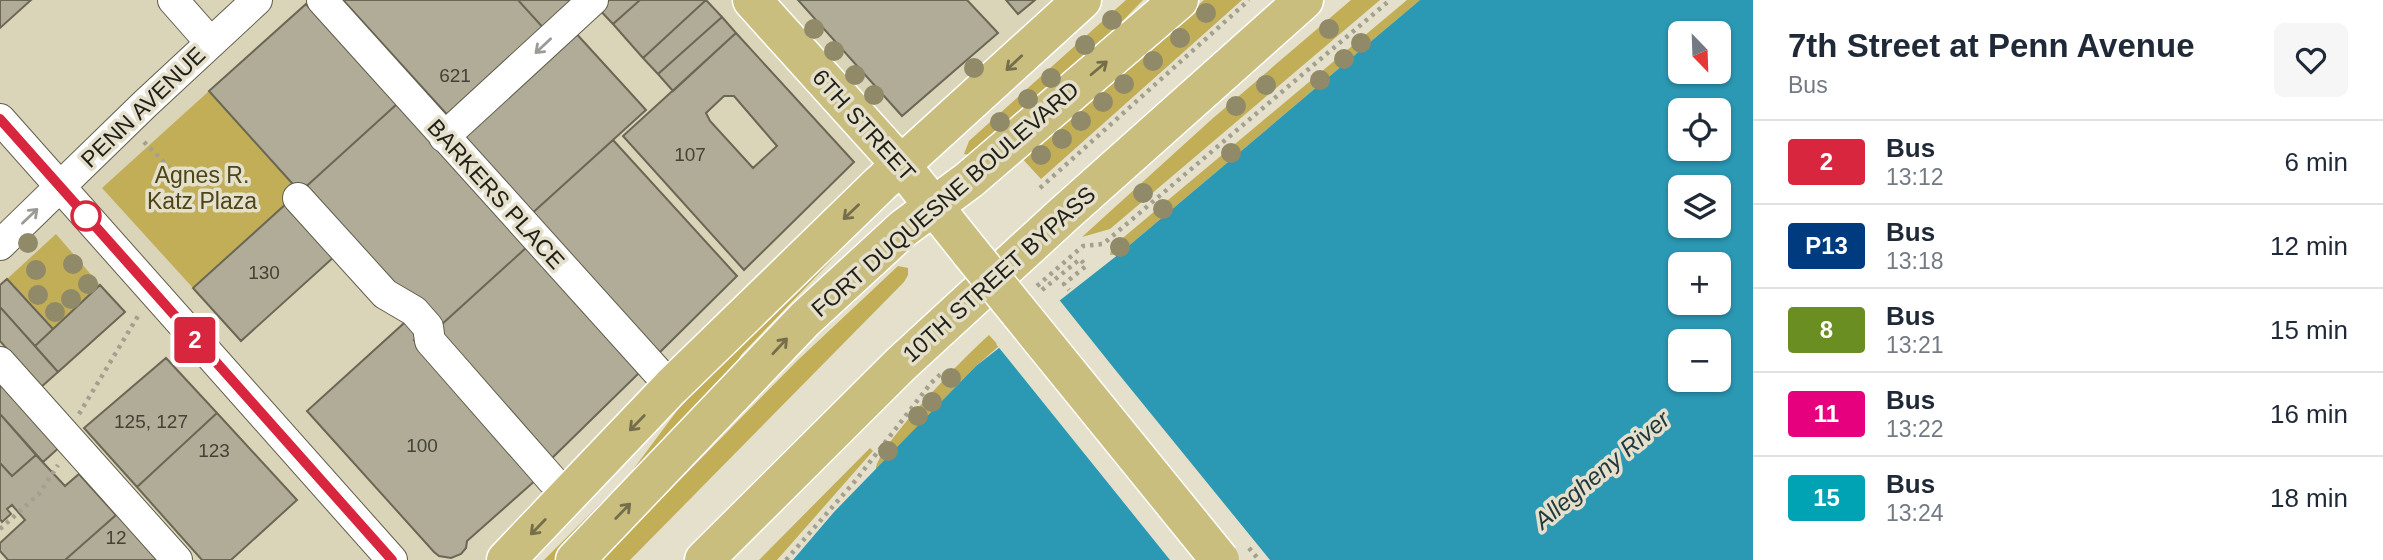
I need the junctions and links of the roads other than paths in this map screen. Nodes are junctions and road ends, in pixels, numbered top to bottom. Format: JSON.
{"nodes":[{"id":1,"x":173,"y":0,"type":"edge"},
{"id":2,"x":257,"y":0,"type":"edge"},
{"id":3,"x":321,"y":0,"type":"edge"},
{"id":4,"x":593,"y":0,"type":"edge"},
{"id":5,"x":752,"y":0,"type":"edge"},
{"id":6,"x":1082,"y":0,"type":"edge"},
{"id":7,"x":1179,"y":0,"type":"edge"},
{"id":8,"x":1304,"y":0,"type":"edge"},
{"id":9,"x":210,"y":42,"type":"junction"},
{"id":10,"x":0,"y":119,"type":"edge"},
{"id":11,"x":444,"y":137,"type":"junction"},
{"id":12,"x":901,"y":165,"type":"junction"},
{"id":13,"x":60,"y":186,"type":"junction"},
{"id":14,"x":298,"y":198,"type":"dead end"},
{"id":15,"x":934,"y":205,"type":"junction"},
{"id":16,"x":0,"y":245,"type":"edge"},
{"id":17,"x":0,"y":362,"type":"edge"},
{"id":18,"x":671,"y":387,"type":"junction"},
{"id":19,"x":552,"y":480,"type":"dead end"},
{"id":20,"x":177,"y":560,"type":"edge"},
{"id":21,"x":392,"y":560,"type":"edge"},
{"id":22,"x":506,"y":560,"type":"edge"},
{"id":23,"x":575,"y":560,"type":"edge"},
{"id":24,"x":704,"y":560,"type":"edge"},
{"id":25,"x":1220,"y":560,"type":"edge"}],
"edges":[{"from":1,"to":9,"type":"street"},
{"from":2,"to":9,"type":"street","name":"PENN AVENUE"},
{"from":3,"to":11,"type":"street","name":"BARKERS PLACE"},
{"from":4,"to":11,"type":"street","one_way":true},
{"from":5,"to":12,"type":"main road","name":"6TH STREET"},
{"from":6,"to":12,"type":"main road","name":"FORT DUQUESNE BOULEVARD","one_way":true},
{"from":15,"to":7,"type":"main road","name":"FORT DUQUESNE BOULEVARD","one_way":true},
{"from":8,"to":24,"type":"main road","name":"10TH STREET BYPASS"},
{"from":9,"to":13,"type":"street","name":"PENN AVENUE"},
{"from":10,"to":13,"type":"street"},
{"from":11,"to":18,"type":"street","name":"BARKERS PLACE"},
{"from":12,"to":15,"type":"main road","name":"6TH STREET"},
{"from":12,"to":18,"type":"main road","name":"FORT DUQUESNE BOULEVARD","one_way":true},
{"from":16,"to":13,"type":"street","name":"PENN AVENUE","one_way":true},
{"from":13,"to":21,"type":"street"},
{"from":14,"to":19,"type":"street"},
{"from":23,"to":15,"type":"main road","name":"FORT DUQUESNE BOULEVARD","one_way":true},
{"from":15,"to":25,"type":"main road","name":"6TH STREET","bridge":true},
{"from":17,"to":20,"type":"street"},
{"from":18,"to":22,"type":"main road","name":"FORT DUQUESNE BOULEVARD","one_way":true}]}
